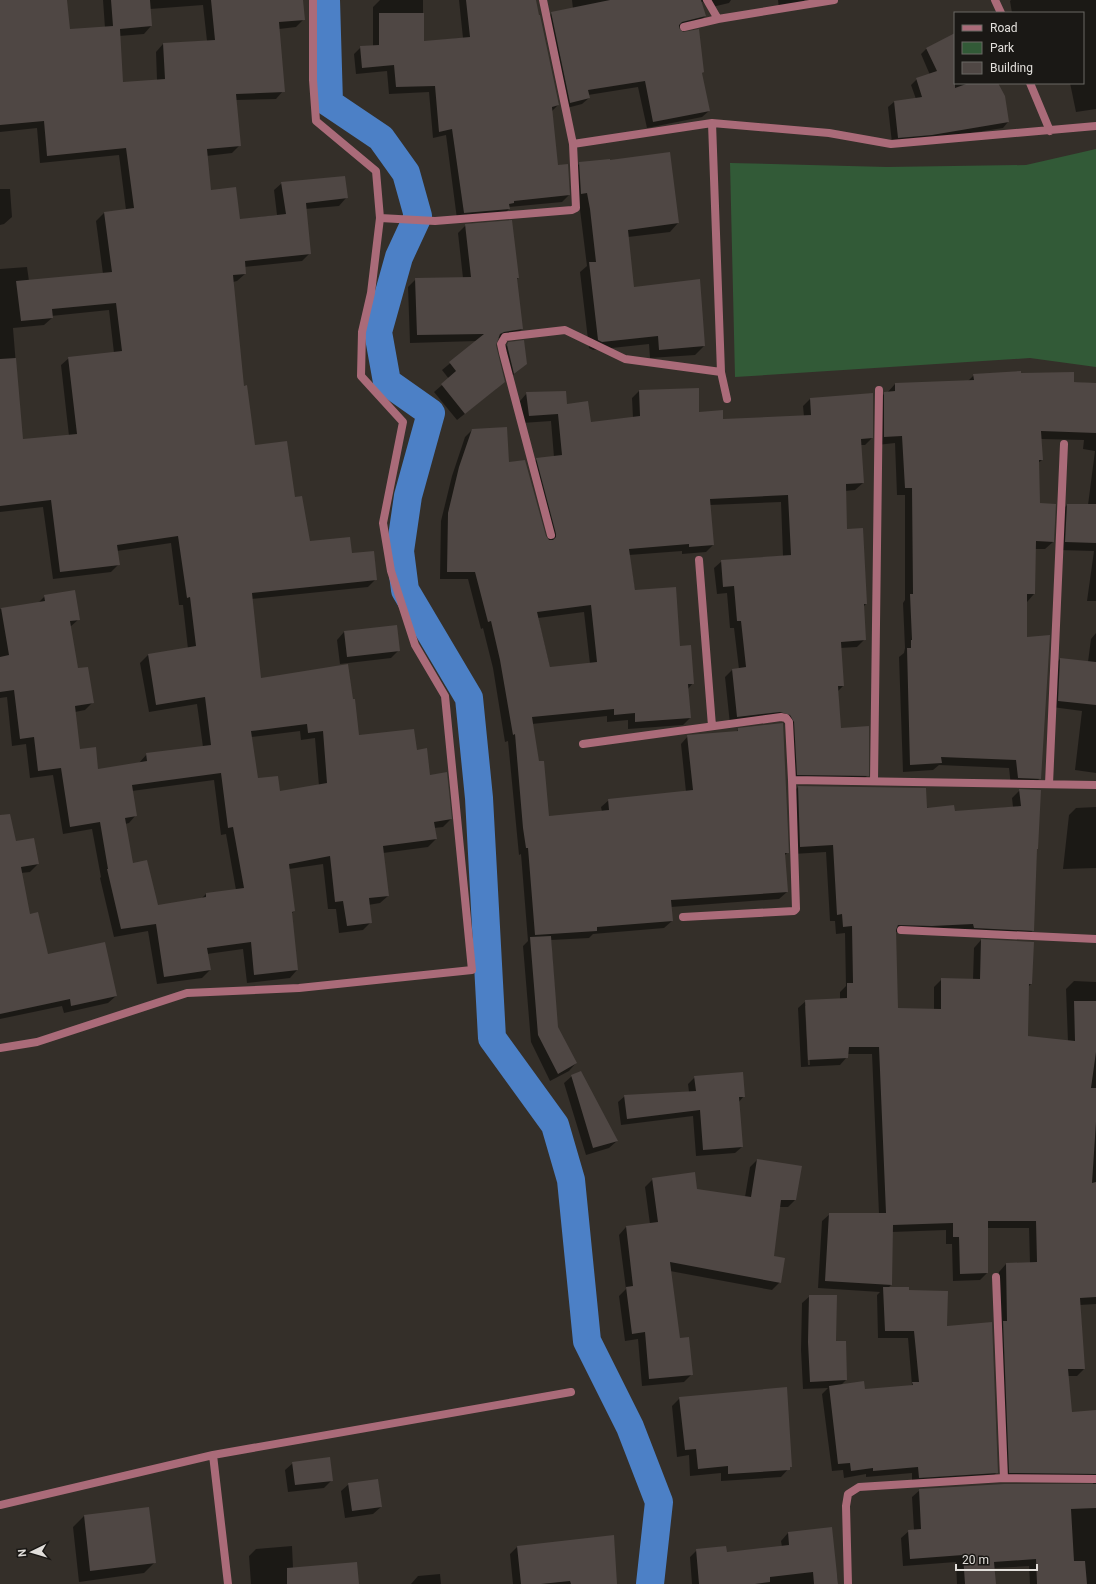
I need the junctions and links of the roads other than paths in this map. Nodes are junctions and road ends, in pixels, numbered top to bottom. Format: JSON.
{"nodes":[{"id":1,"x":313,"y":0,"type":"edge"},
{"id":2,"x":543,"y":0,"type":"edge"},
{"id":3,"x":707,"y":0,"type":"edge"},
{"id":4,"x":834,"y":0,"type":"edge"},
{"id":5,"x":995,"y":0,"type":"edge"},
{"id":6,"x":1001,"y":12,"type":"edge"},
{"id":7,"x":718,"y":19,"type":"junction"},
{"id":8,"x":684,"y":27,"type":"dead end"},
{"id":9,"x":1030,"y":84,"type":"edge"},
{"id":10,"x":712,"y":123,"type":"junction"},
{"id":11,"x":1096,"y":126,"type":"edge"},
{"id":12,"x":1050,"y":131,"type":"junction"},
{"id":13,"x":573,"y":144,"type":"junction"},
{"id":14,"x":380,"y":218,"type":"junction"},
{"id":15,"x":721,"y":372,"type":"junction"},
{"id":16,"x":879,"y":390,"type":"dead end"},
{"id":17,"x":726,"y":399,"type":"dead end"},
{"id":18,"x":1064,"y":444,"type":"dead end"},
{"id":19,"x":551,"y":535,"type":"dead end"},
{"id":20,"x":699,"y":560,"type":"dead end"},
{"id":21,"x":712,"y":726,"type":"junction"},
{"id":22,"x":583,"y":744,"type":"dead end"},
{"id":23,"x":792,"y":780,"type":"junction"},
{"id":24,"x":874,"y":781,"type":"junction"},
{"id":25,"x":1049,"y":784,"type":"junction"},
{"id":26,"x":1096,"y":785,"type":"edge"},
{"id":27,"x":683,"y":917,"type":"dead end"},
{"id":28,"x":901,"y":930,"type":"dead end"},
{"id":29,"x":1096,"y":939,"type":"edge"},
{"id":30,"x":0,"y":1048,"type":"edge"},
{"id":31,"x":996,"y":1277,"type":"dead end"},
{"id":32,"x":571,"y":1392,"type":"dead end"},
{"id":33,"x":213,"y":1455,"type":"junction"},
{"id":34,"x":1004,"y":1478,"type":"junction"},
{"id":35,"x":1096,"y":1479,"type":"edge"},
{"id":36,"x":0,"y":1505,"type":"edge"},
{"id":37,"x":228,"y":1584,"type":"edge"},
{"id":38,"x":848,"y":1584,"type":"edge"}],
"edges":[{"from":1,"to":14,"type":"street"},
{"from":2,"to":13,"type":"street"},
{"from":3,"to":7,"type":"street"},
{"from":4,"to":7,"type":"street"},
{"from":5,"to":6,"type":"street"},
{"from":7,"to":8,"type":"street"},
{"from":9,"to":12,"type":"street"},
{"from":10,"to":12,"type":"street"},
{"from":10,"to":13,"type":"street"},
{"from":10,"to":15,"type":"street"},
{"from":11,"to":12,"type":"street"},
{"from":13,"to":14,"type":"street"},
{"from":14,"to":30,"type":"street"},
{"from":15,"to":17,"type":"street"},
{"from":15,"to":19,"type":"street"},
{"from":16,"to":24,"type":"street"},
{"from":18,"to":25,"type":"street"},
{"from":20,"to":21,"type":"street"},
{"from":21,"to":22,"type":"street"},
{"from":21,"to":23,"type":"street"},
{"from":23,"to":24,"type":"street"},
{"from":23,"to":27,"type":"street"},
{"from":24,"to":25,"type":"street"},
{"from":25,"to":26,"type":"street"},
{"from":28,"to":29,"type":"street"},
{"from":31,"to":34,"type":"street"},
{"from":32,"to":33,"type":"street"},
{"from":33,"to":36,"type":"street"},
{"from":33,"to":37,"type":"street"},
{"from":34,"to":35,"type":"street"},
{"from":34,"to":38,"type":"street"}]}
